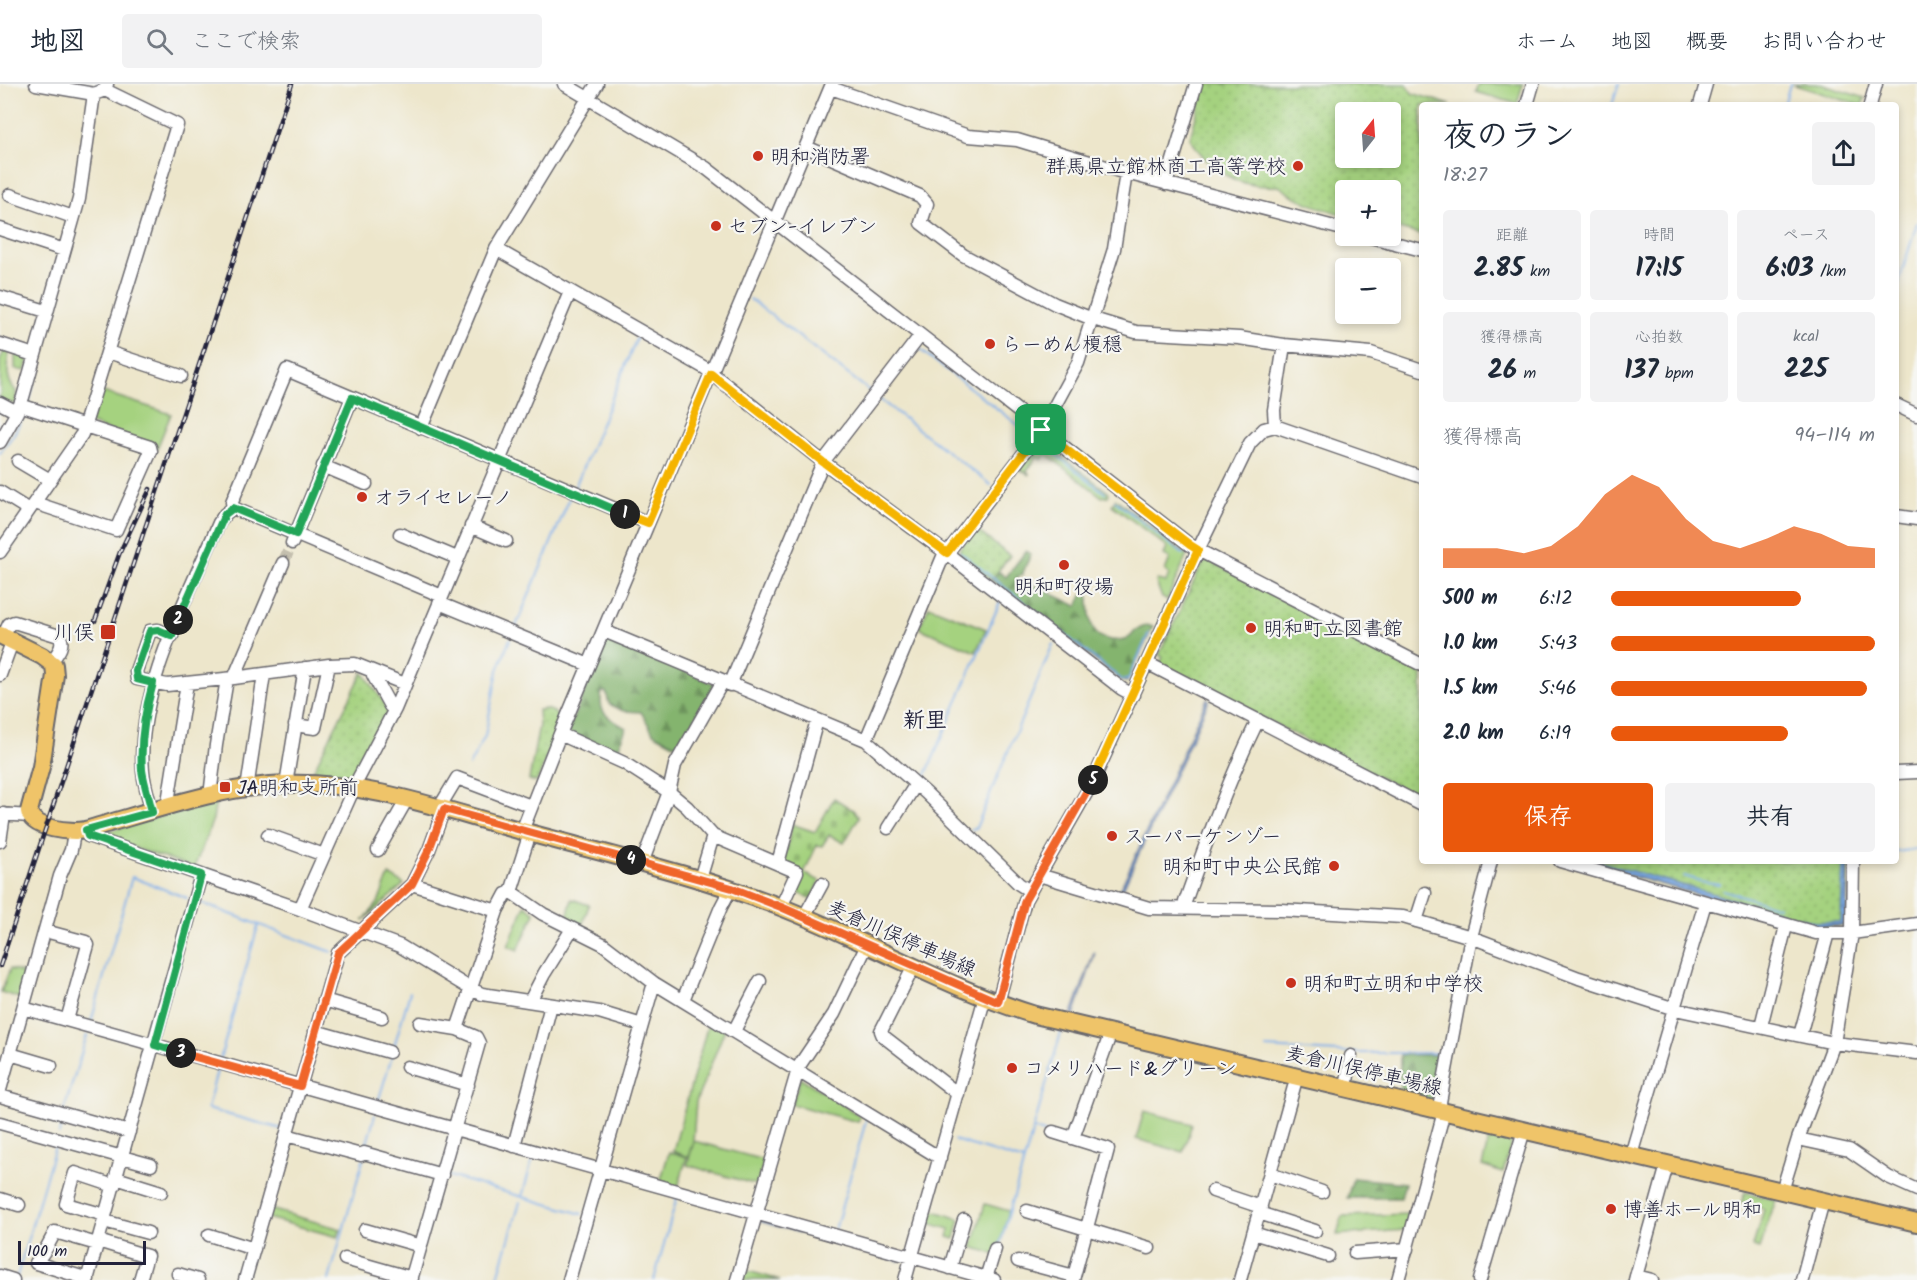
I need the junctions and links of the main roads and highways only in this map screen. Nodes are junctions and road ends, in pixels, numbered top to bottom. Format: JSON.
{"nodes":[{"id":1,"x":5,"y":638,"type":"edge"},
{"id":2,"x":1917,"y":1222,"type":"edge"}],
"edges":[{"from":1,"to":2,"type":"main road","name":"麦倉川俣停車場線"}]}
